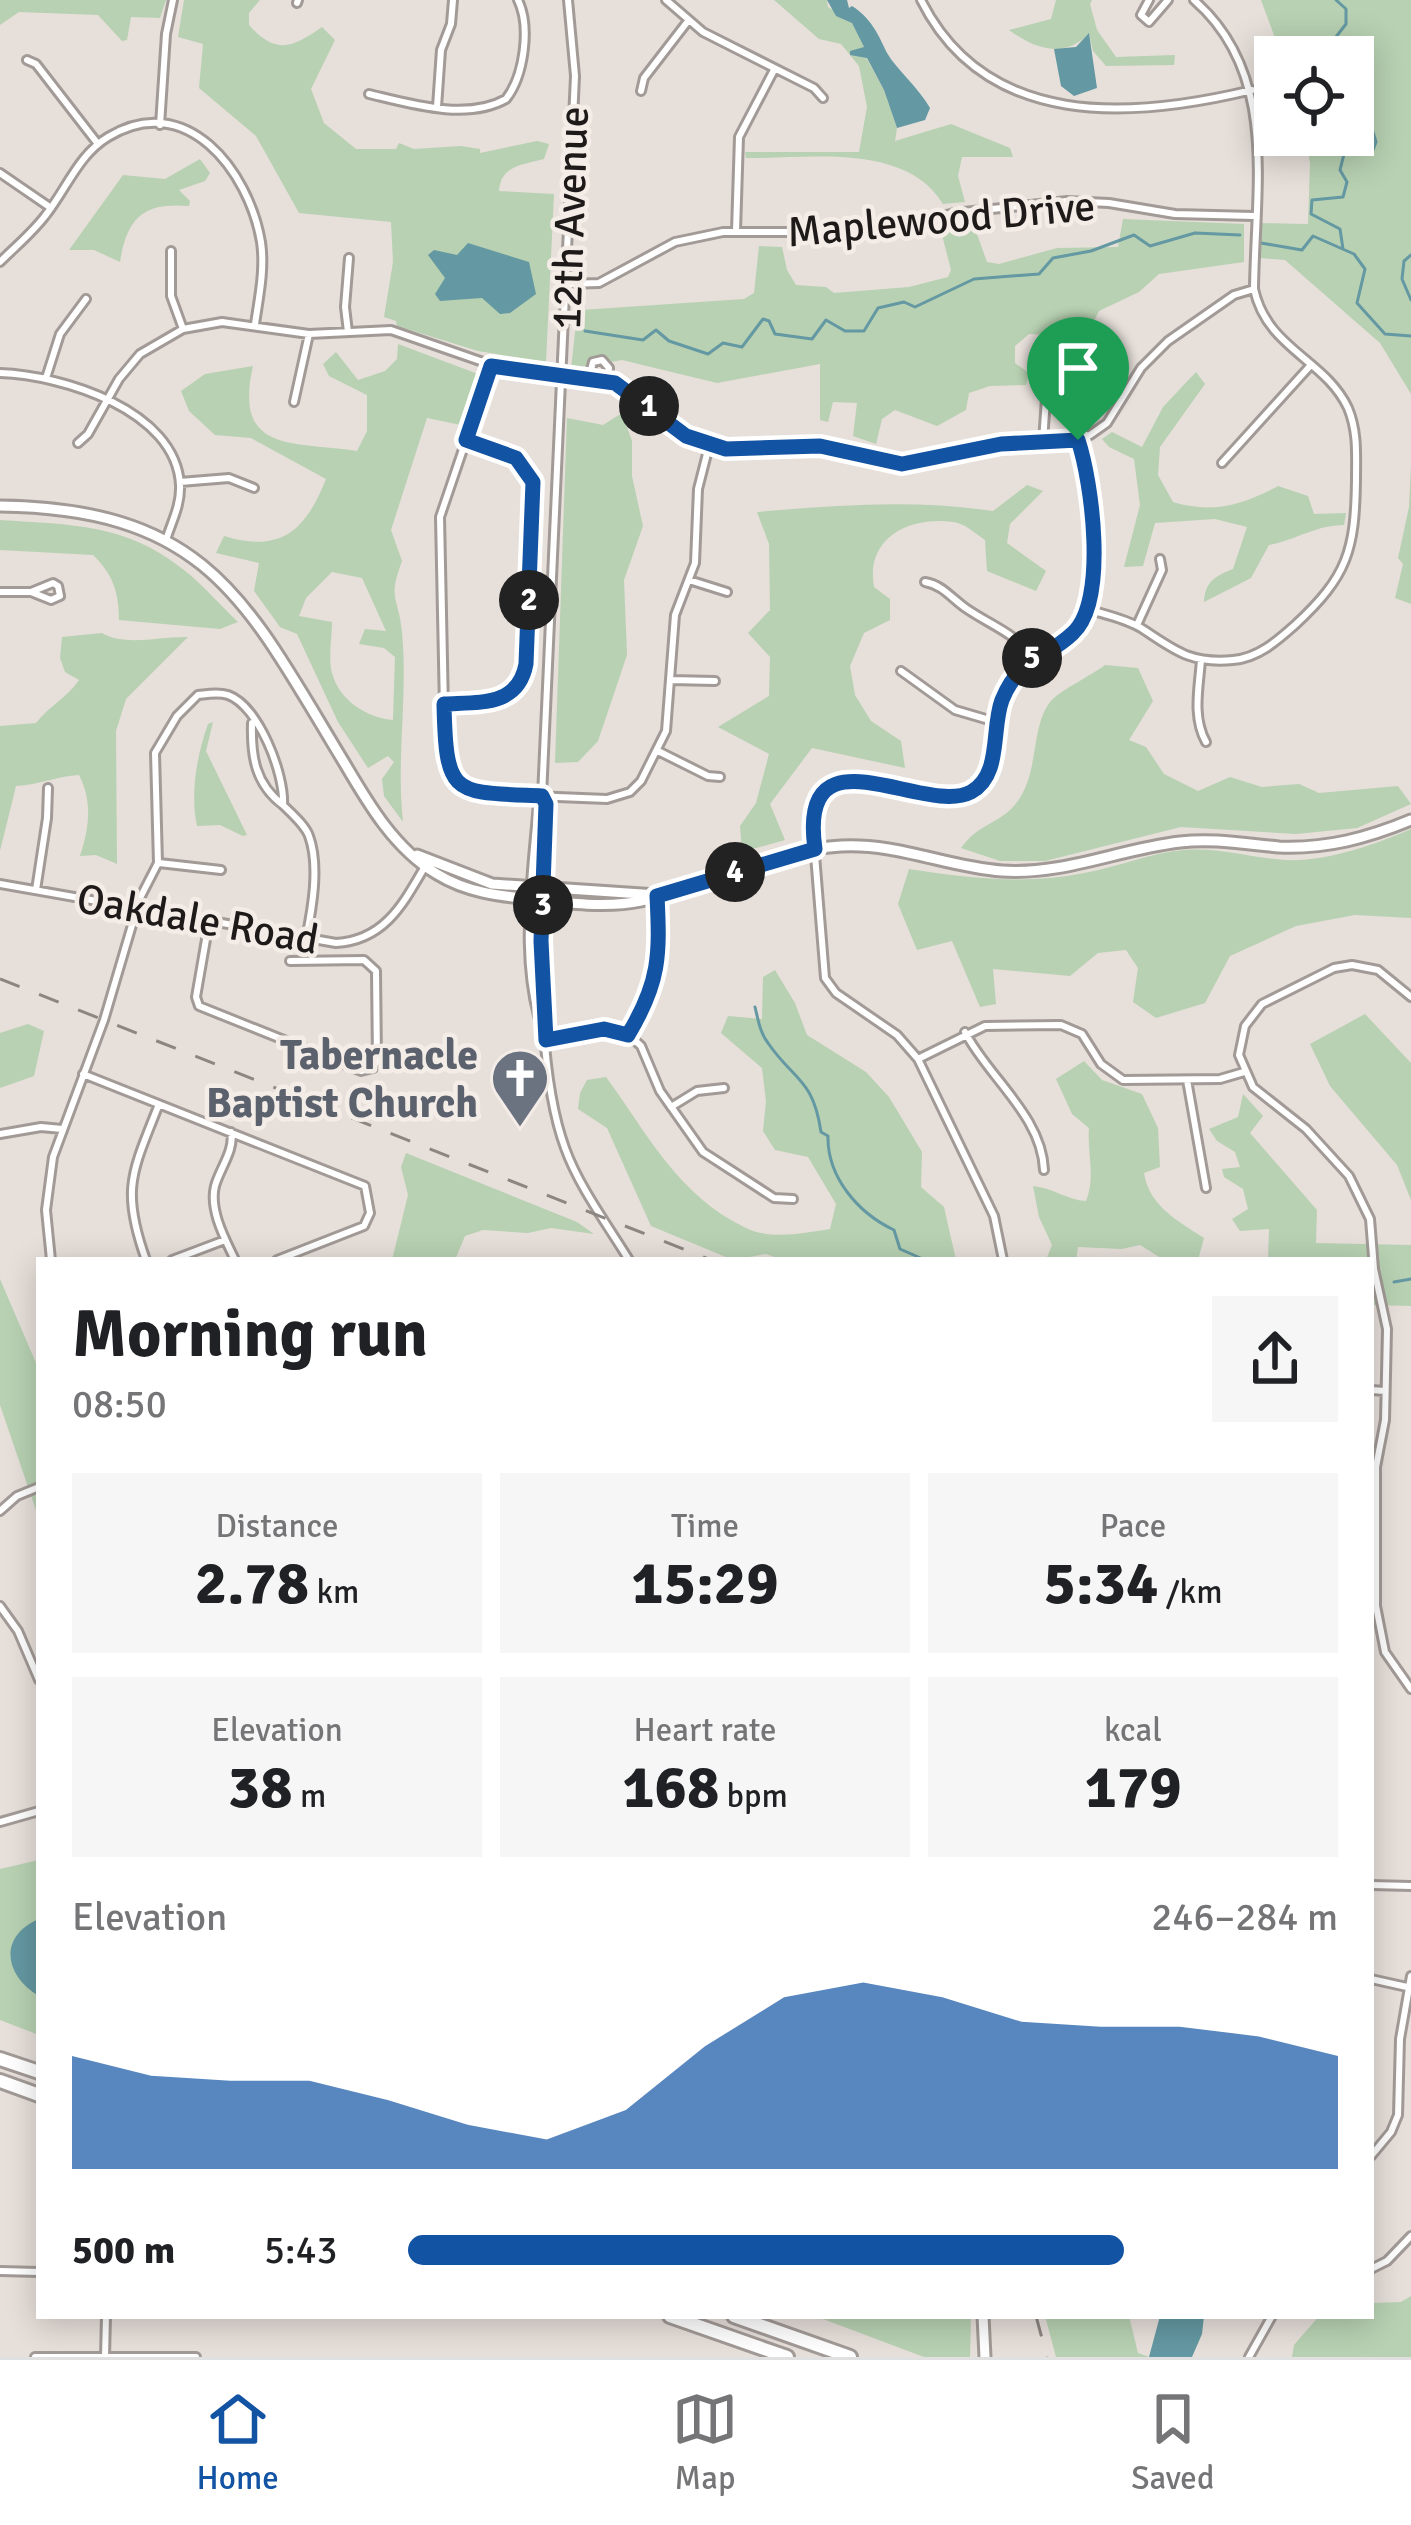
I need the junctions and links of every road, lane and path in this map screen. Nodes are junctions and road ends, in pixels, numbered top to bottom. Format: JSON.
{"nodes":[{"id":1,"x":173,"y":0,"type":"edge"},
{"id":2,"x":454,"y":0,"type":"edge"},
{"id":3,"x":518,"y":0,"type":"edge"},
{"id":4,"x":568,"y":0,"type":"edge"},
{"id":5,"x":666,"y":0,"type":"edge"},
{"id":6,"x":921,"y":0,"type":"edge"},
{"id":7,"x":1149,"y":0,"type":"edge"},
{"id":8,"x":1168,"y":0,"type":"edge"},
{"id":9,"x":1194,"y":0,"type":"edge"},
{"id":10,"x":688,"y":21,"type":"junction"},
{"id":11,"x":27,"y":60,"type":"dead end"},
{"id":12,"x":774,"y":68,"type":"junction"},
{"id":13,"x":1252,"y":90,"type":"junction"},
{"id":14,"x":641,"y":91,"type":"dead end"},
{"id":15,"x":369,"y":94,"type":"dead end"},
{"id":16,"x":823,"y":98,"type":"dead end"},
{"id":17,"x":437,"y":106,"type":"junction"},
{"id":18,"x":160,"y":124,"type":"junction"},
{"id":19,"x":98,"y":144,"type":"junction"},
{"id":20,"x":0,"y":173,"type":"edge"},
{"id":21,"x":52,"y":208,"type":"junction"},
{"id":22,"x":1255,"y":216,"type":"junction"},
{"id":23,"x":736,"y":232,"type":"junction"},
{"id":24,"x":171,"y":251,"type":"dead end"},
{"id":25,"x":349,"y":258,"type":"dead end"},
{"id":26,"x":0,"y":262,"type":"edge"},
{"id":27,"x":566,"y":284,"type":"junction"},
{"id":28,"x":1254,"y":289,"type":"junction"},
{"id":29,"x":86,"y":299,"type":"dead end"},
{"id":30,"x":255,"y":325,"type":"junction"},
{"id":31,"x":183,"y":329,"type":"junction"},
{"id":32,"x":348,"y":332,"type":"junction"},
{"id":33,"x":309,"y":334,"type":"junction"},
{"id":34,"x":491,"y":366,"type":"junction"},
{"id":35,"x":1310,"y":366,"type":"junction"},
{"id":36,"x":0,"y":373,"type":"edge"},
{"id":37,"x":562,"y":375,"type":"junction"},
{"id":38,"x":589,"y":377,"type":"junction"},
{"id":39,"x":46,"y":378,"type":"junction"},
{"id":40,"x":607,"y":380,"type":"junction"},
{"id":41,"x":1047,"y":385,"type":"dead end"},
{"id":42,"x":106,"y":401,"type":"junction"},
{"id":43,"x":294,"y":402,"type":"dead end"},
{"id":44,"x":466,"y":440,"type":"junction"},
{"id":45,"x":1078,"y":440,"type":"junction"},
{"id":46,"x":1043,"y":442,"type":"junction"},
{"id":47,"x":78,"y":443,"type":"dead end"},
{"id":48,"x":709,"y":446,"type":"junction"},
{"id":49,"x":1222,"y":463,"type":"dead end"},
{"id":50,"x":180,"y":482,"type":"junction"},
{"id":51,"x":254,"y":488,"type":"dead end"},
{"id":52,"x":0,"y":506,"type":"edge"},
{"id":53,"x":166,"y":540,"type":"junction"},
{"id":54,"x":1160,"y":559,"type":"dead end"},
{"id":55,"x":689,"y":580,"type":"junction"},
{"id":56,"x":925,"y":582,"type":"dead end"},
{"id":57,"x":0,"y":592,"type":"edge"},
{"id":58,"x":32,"y":592,"type":"dead end"},
{"id":59,"x":727,"y":592,"type":"dead end"},
{"id":60,"x":1090,"y":610,"type":"junction"},
{"id":61,"x":1137,"y":626,"type":"junction"},
{"id":62,"x":1034,"y":657,"type":"junction"},
{"id":63,"x":1201,"y":660,"type":"junction"},
{"id":64,"x":901,"y":671,"type":"dead end"},
{"id":65,"x":670,"y":680,"type":"junction"},
{"id":66,"x":715,"y":681,"type":"dead end"},
{"id":67,"x":444,"y":704,"type":"junction"},
{"id":68,"x":252,"y":719,"type":"junction"},
{"id":69,"x":996,"y":722,"type":"junction"},
{"id":70,"x":1206,"y":742,"type":"dead end"},
{"id":71,"x":658,"y":751,"type":"junction"},
{"id":72,"x":720,"y":777,"type":"dead end"},
{"id":73,"x":48,"y":788,"type":"dead end"},
{"id":74,"x":542,"y":796,"type":"junction"},
{"id":75,"x":283,"y":805,"type":"junction"},
{"id":76,"x":1411,"y":820,"type":"edge"},
{"id":77,"x":815,"y":849,"type":"junction"},
{"id":78,"x":158,"y":863,"type":"junction"},
{"id":79,"x":427,"y":863,"type":"junction"},
{"id":80,"x":221,"y":870,"type":"dead end"},
{"id":81,"x":0,"y":884,"type":"edge"},
{"id":82,"x":35,"y":890,"type":"junction"},
{"id":83,"x":538,"y":894,"type":"junction"},
{"id":84,"x":657,"y":896,"type":"junction"},
{"id":85,"x":137,"y":908,"type":"junction"},
{"id":86,"x":209,"y":922,"type":"junction"},
{"id":87,"x":306,"y":938,"type":"junction"},
{"id":88,"x":326,"y":942,"type":"junction"},
{"id":89,"x":326,"y":961,"type":"junction"},
{"id":90,"x":290,"y":962,"type":"dead end"},
{"id":91,"x":1411,"y":997,"type":"edge"},
{"id":92,"x":965,"y":1032,"type":"junction"},
{"id":93,"x":628,"y":1035,"type":"junction"},
{"id":94,"x":546,"y":1040,"type":"junction"},
{"id":95,"x":918,"y":1059,"type":"junction"},
{"id":96,"x":1244,"y":1072,"type":"junction"},
{"id":97,"x":83,"y":1074,"type":"junction"},
{"id":98,"x":1186,"y":1080,"type":"junction"},
{"id":99,"x":724,"y":1088,"type":"dead end"},
{"id":100,"x":159,"y":1104,"type":"junction"},
{"id":101,"x":671,"y":1107,"type":"junction"},
{"id":102,"x":62,"y":1129,"type":"junction"},
{"id":103,"x":231,"y":1132,"type":"junction"},
{"id":104,"x":0,"y":1134,"type":"edge"},
{"id":105,"x":1044,"y":1170,"type":"dead end"},
{"id":106,"x":1206,"y":1187,"type":"dead end"},
{"id":107,"x":793,"y":1199,"type":"dead end"},
{"id":108,"x":226,"y":1240,"type":"junction"},
{"id":109,"x":51,"y":1257,"type":"edge"},
{"id":110,"x":145,"y":1257,"type":"edge"},
{"id":111,"x":180,"y":1257,"type":"edge"},
{"id":112,"x":234,"y":1257,"type":"edge"},
{"id":113,"x":285,"y":1257,"type":"edge"},
{"id":114,"x":626,"y":1257,"type":"edge"},
{"id":115,"x":1002,"y":1257,"type":"edge"},
{"id":116,"x":1373,"y":1257,"type":"edge"},
{"id":117,"x":1374,"y":1268,"type":"edge"},
{"id":118,"x":1374,"y":1390,"type":"edge"},
{"id":119,"x":1385,"y":1390,"type":"junction"},
{"id":120,"x":36,"y":1487,"type":"edge"},
{"id":121,"x":0,"y":1511,"type":"edge"},
{"id":122,"x":0,"y":1606,"type":"edge"},
{"id":123,"x":36,"y":1673,"type":"edge"},
{"id":124,"x":1411,"y":1690,"type":"edge"},
{"id":125,"x":36,"y":1812,"type":"edge"},
{"id":126,"x":0,"y":1822,"type":"edge"},
{"id":127,"x":1374,"y":1885,"type":"edge"},
{"id":128,"x":1411,"y":1886,"type":"edge"},
{"id":129,"x":1411,"y":1976,"type":"edge"},
{"id":130,"x":1374,"y":1980,"type":"edge"},
{"id":131,"x":1410,"y":1987,"type":"edge"},
{"id":132,"x":0,"y":2059,"type":"edge"},
{"id":133,"x":36,"y":2071,"type":"edge"},
{"id":134,"x":0,"y":2081,"type":"edge"},
{"id":135,"x":36,"y":2094,"type":"edge"},
{"id":136,"x":1374,"y":2152,"type":"edge"},
{"id":137,"x":1411,"y":2236,"type":"edge"},
{"id":138,"x":1374,"y":2268,"type":"edge"},
{"id":139,"x":0,"y":2271,"type":"edge"},
{"id":140,"x":36,"y":2272,"type":"edge"},
{"id":141,"x":106,"y":2319,"type":"edge"},
{"id":142,"x":679,"y":2319,"type":"edge"},
{"id":143,"x":742,"y":2319,"type":"edge"},
{"id":144,"x":983,"y":2319,"type":"edge"},
{"id":145,"x":1270,"y":2319,"type":"edge"},
{"id":146,"x":105,"y":2356,"type":"edge"},
{"id":147,"x":35,"y":2357,"type":"edge"},
{"id":148,"x":196,"y":2357,"type":"edge"},
{"id":149,"x":788,"y":2357,"type":"edge"},
{"id":150,"x":850,"y":2357,"type":"edge"},
{"id":151,"x":985,"y":2357,"type":"edge"},
{"id":152,"x":1249,"y":2357,"type":"edge"}],
"edges":[{"from":1,"to":18,"type":"street"},
{"from":2,"to":17,"type":"street"},
{"from":3,"to":17,"type":"street"},
{"from":4,"to":27,"type":"street","name":"12th Avenue"},
{"from":5,"to":10,"type":"street"},
{"from":6,"to":13,"type":"street"},
{"from":7,"to":8,"type":"street"},
{"from":9,"to":13,"type":"street"},
{"from":10,"to":12,"type":"street"},
{"from":10,"to":14,"type":"street"},
{"from":11,"to":19,"type":"street"},
{"from":12,"to":16,"type":"street"},
{"from":12,"to":23,"type":"street"},
{"from":13,"to":22,"type":"street"},
{"from":15,"to":17,"type":"street"},
{"from":18,"to":19,"type":"street"},
{"from":18,"to":30,"type":"street"},
{"from":19,"to":21,"type":"street"},
{"from":20,"to":21,"type":"street"},
{"from":21,"to":26,"type":"street"},
{"from":22,"to":23,"type":"street","name":"Maplewood Drive"},
{"from":22,"to":28,"type":"street"},
{"from":23,"to":27,"type":"street","name":"Maplewood Drive"},
{"from":24,"to":31,"type":"street"},
{"from":25,"to":32,"type":"street"},
{"from":27,"to":37,"type":"street","name":"12th Avenue"},
{"from":28,"to":35,"type":"street"},
{"from":28,"to":45,"type":"street"},
{"from":29,"to":39,"type":"street"},
{"from":30,"to":31,"type":"street"},
{"from":30,"to":33,"type":"street"},
{"from":31,"to":42,"type":"street"},
{"from":32,"to":33,"type":"street"},
{"from":32,"to":34,"type":"street"},
{"from":33,"to":43,"type":"street"},
{"from":34,"to":37,"type":"street"},
{"from":34,"to":44,"type":"street"},
{"from":35,"to":49,"type":"street"},
{"from":35,"to":63,"type":"street"},
{"from":36,"to":39,"type":"street"},
{"from":37,"to":38,"type":"street"},
{"from":37,"to":74,"type":"street","name":"12th Avenue"},
{"from":38,"to":40,"type":"street"},
{"from":38,"to":40,"type":"street"},
{"from":39,"to":42,"type":"street"},
{"from":40,"to":48,"type":"street"},
{"from":41,"to":46,"type":"street"},
{"from":42,"to":47,"type":"street"},
{"from":42,"to":50,"type":"street"},
{"from":44,"to":67,"type":"street"},
{"from":44,"to":67,"type":"street"},
{"from":45,"to":46,"type":"street"},
{"from":45,"to":60,"type":"street"},
{"from":46,"to":48,"type":"street"},
{"from":48,"to":55,"type":"street"},
{"from":50,"to":51,"type":"street"},
{"from":50,"to":53,"type":"street"},
{"from":52,"to":53,"type":"main road"},
{"from":53,"to":79,"type":"main road"},
{"from":54,"to":61,"type":"street"},
{"from":55,"to":59,"type":"street"},
{"from":55,"to":65,"type":"street"},
{"from":56,"to":62,"type":"street"},
{"from":57,"to":58,"type":"street"},
{"from":60,"to":61,"type":"street"},
{"from":60,"to":62,"type":"street"},
{"from":61,"to":63,"type":"street"},
{"from":62,"to":69,"type":"street"},
{"from":63,"to":70,"type":"street"},
{"from":64,"to":69,"type":"street"},
{"from":65,"to":66,"type":"street"},
{"from":65,"to":71,"type":"street"},
{"from":67,"to":74,"type":"street"},
{"from":68,"to":75,"type":"street"},
{"from":68,"to":75,"type":"street"},
{"from":68,"to":78,"type":"street"},
{"from":69,"to":77,"type":"street"},
{"from":71,"to":72,"type":"street"},
{"from":71,"to":74,"type":"street"},
{"from":73,"to":82,"type":"street"},
{"from":74,"to":83,"type":"street","name":"12th Avenue"},
{"from":75,"to":87,"type":"street"},
{"from":76,"to":77,"type":"main road"},
{"from":77,"to":84,"type":"main road"},
{"from":77,"to":95,"type":"street"},
{"from":78,"to":80,"type":"street"},
{"from":78,"to":85,"type":"street"},
{"from":79,"to":83,"type":"main road"},
{"from":79,"to":88,"type":"street","name":"Oakdale Road"},
{"from":81,"to":82,"type":"street","name":"Oakdale Road"},
{"from":82,"to":85,"type":"street","name":"Oakdale Road"},
{"from":83,"to":84,"type":"main road"},
{"from":83,"to":94,"type":"street","name":"12th Avenue"},
{"from":84,"to":93,"type":"street"},
{"from":85,"to":86,"type":"street","name":"Oakdale Road"},
{"from":85,"to":97,"type":"street"},
{"from":86,"to":87,"type":"street","name":"Oakdale Road"},
{"from":86,"to":89,"type":"street"},
{"from":87,"to":88,"type":"street","name":"Oakdale Road"},
{"from":88,"to":89,"type":"street"},
{"from":89,"to":90,"type":"street"},
{"from":91,"to":96,"type":"street"},
{"from":92,"to":95,"type":"street"},
{"from":92,"to":98,"type":"street"},
{"from":92,"to":105,"type":"street"},
{"from":93,"to":94,"type":"street"},
{"from":93,"to":101,"type":"street"},
{"from":94,"to":114,"type":"street","name":"12th Avenue"},
{"from":95,"to":115,"type":"street"},
{"from":96,"to":98,"type":"street"},
{"from":96,"to":116,"type":"street"},
{"from":97,"to":100,"type":"street"},
{"from":97,"to":102,"type":"street"},
{"from":98,"to":106,"type":"street"},
{"from":99,"to":101,"type":"street"},
{"from":100,"to":103,"type":"street"},
{"from":100,"to":110,"type":"street"},
{"from":101,"to":107,"type":"street"},
{"from":102,"to":104,"type":"street"},
{"from":102,"to":109,"type":"street"},
{"from":103,"to":108,"type":"street"},
{"from":103,"to":113,"type":"street"},
{"from":108,"to":111,"type":"street"},
{"from":108,"to":112,"type":"street"},
{"from":117,"to":119,"type":"street"},
{"from":118,"to":119,"type":"street"},
{"from":119,"to":124,"type":"street"},
{"from":120,"to":121,"type":"street"},
{"from":122,"to":123,"type":"street"},
{"from":125,"to":126,"type":"street"},
{"from":127,"to":128,"type":"street"},
{"from":129,"to":131,"type":"street"},
{"from":130,"to":131,"type":"street"},
{"from":131,"to":136,"type":"street"},
{"from":132,"to":133,"type":"highway"},
{"from":134,"to":135,"type":"highway"},
{"from":137,"to":138,"type":"street"},
{"from":139,"to":140,"type":"street"},
{"from":141,"to":146,"type":"street"},
{"from":142,"to":149,"type":"highway"},
{"from":143,"to":150,"type":"highway"},
{"from":144,"to":151,"type":"main road"},
{"from":145,"to":152,"type":"street"},
{"from":146,"to":147,"type":"street"},
{"from":146,"to":148,"type":"street"}]}
